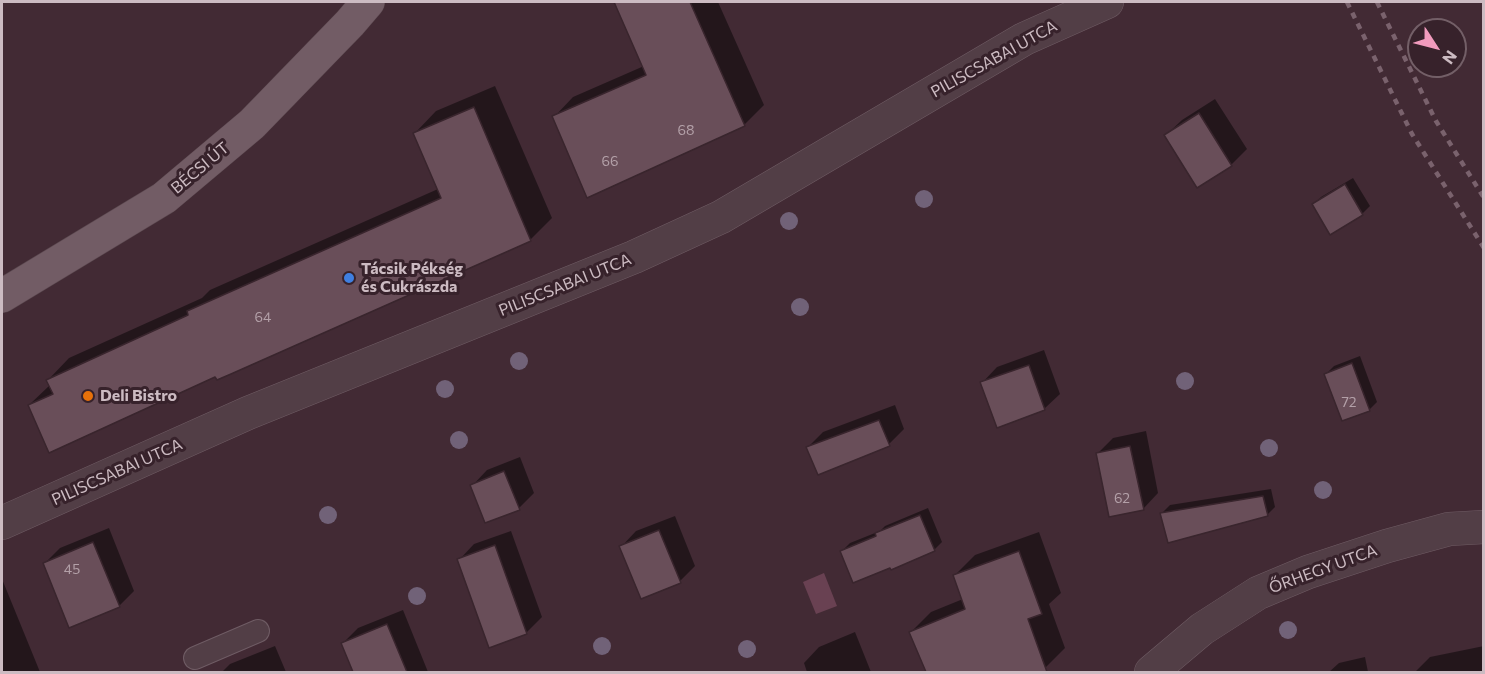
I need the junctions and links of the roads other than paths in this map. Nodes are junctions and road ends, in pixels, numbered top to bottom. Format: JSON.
{"nodes":[{"id":1,"x":368,"y":2,"type":"edge"},
{"id":2,"x":1107,"y":2,"type":"edge"},
{"id":3,"x":2,"y":296,"type":"edge"},
{"id":4,"x":2,"y":523,"type":"edge"},
{"id":5,"x":1484,"y":527,"type":"edge"},
{"id":6,"x":258,"y":631,"type":"dead end"},
{"id":7,"x":195,"y":658,"type":"dead end"},
{"id":8,"x":1151,"y":672,"type":"edge"}],
"edges":[{"from":1,"to":3,"type":"main road","name":"BÉCSI ÚT"},
{"from":2,"to":4,"type":"street","name":"PILISCSABAI UTCA"},
{"from":5,"to":8,"type":"street","name":"ŐRHEGY UTCA"},
{"from":6,"to":7,"type":"lane"}]}
